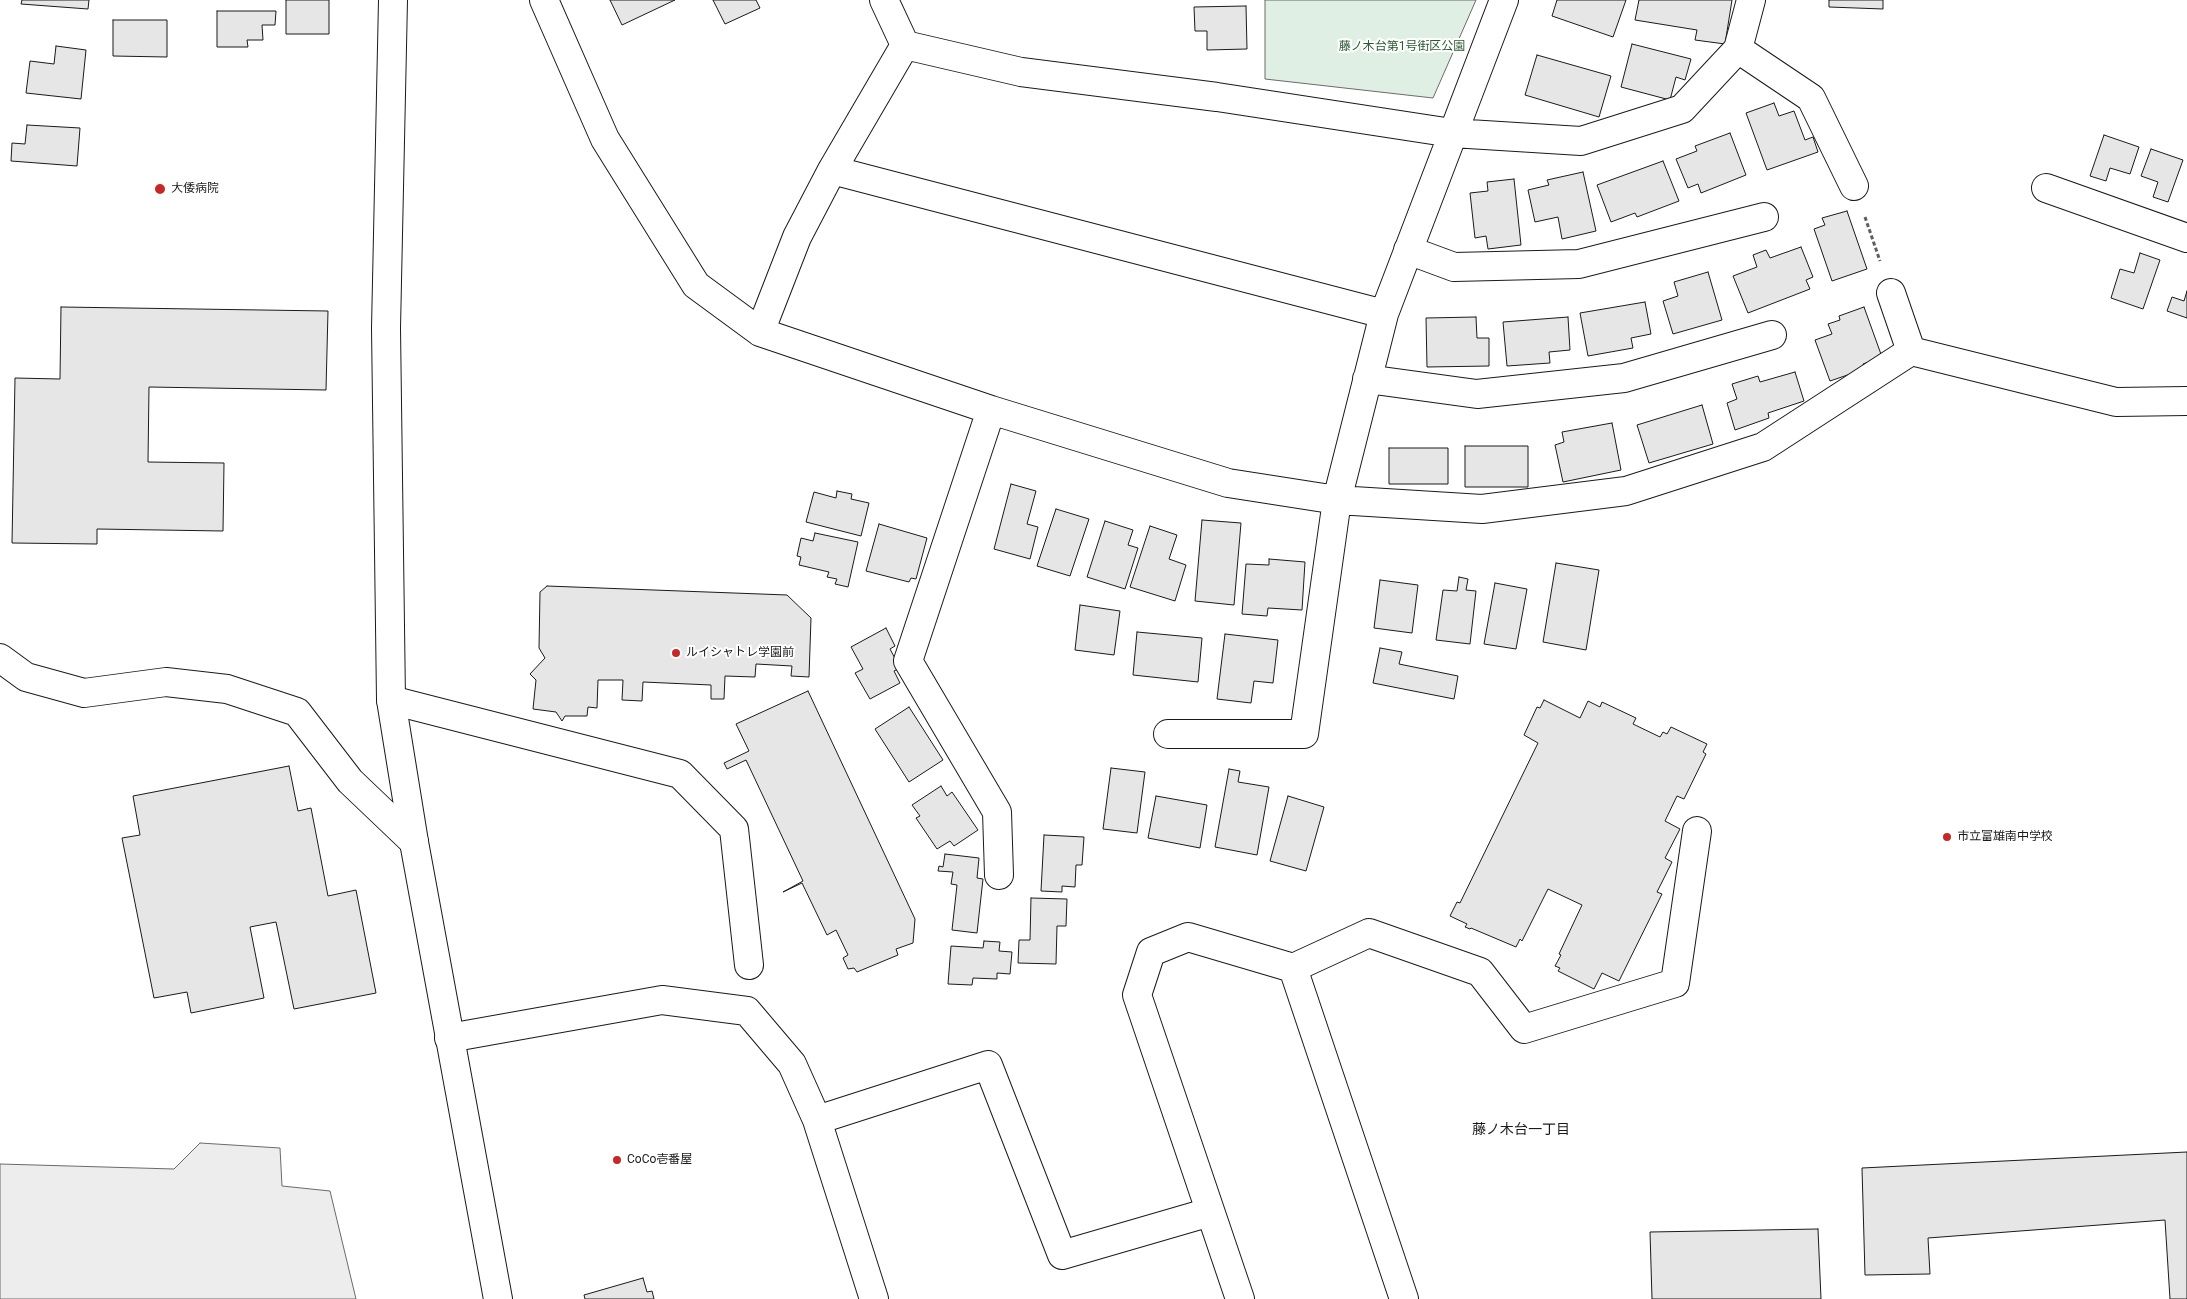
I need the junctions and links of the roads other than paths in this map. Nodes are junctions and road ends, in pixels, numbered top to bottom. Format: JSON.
{"nodes":[{"id":1,"x":393,"y":0,"type":"edge"},
{"id":2,"x":544,"y":0,"type":"edge"},
{"id":3,"x":884,"y":0,"type":"edge"},
{"id":4,"x":1504,"y":0,"type":"edge"},
{"id":5,"x":1751,"y":0,"type":"edge"},
{"id":6,"x":905,"y":45,"type":"junction"},
{"id":7,"x":1738,"y":49,"type":"junction"},
{"id":8,"x":1452,"y":133,"type":"junction"},
{"id":9,"x":832,"y":170,"type":"junction"},
{"id":10,"x":1854,"y":186,"type":"road end"},
{"id":11,"x":2046,"y":188,"type":"dead end"},
{"id":12,"x":1764,"y":217,"type":"dead end"},
{"id":13,"x":2187,"y":238,"type":"edge"},
{"id":14,"x":1408,"y":250,"type":"junction"},
{"id":15,"x":1891,"y":293,"type":"road end"},
{"id":16,"x":1384,"y":314,"type":"junction"},
{"id":17,"x":760,"y":332,"type":"junction"},
{"id":18,"x":1772,"y":335,"type":"dead end"},
{"id":19,"x":1911,"y":351,"type":"junction"},
{"id":20,"x":1367,"y":379,"type":"junction"},
{"id":21,"x":2187,"y":401,"type":"edge"},
{"id":22,"x":991,"y":410,"type":"junction"},
{"id":23,"x":1337,"y":500,"type":"junction"},
{"id":24,"x":0,"y":658,"type":"edge"},
{"id":25,"x":392,"y":700,"type":"junction"},
{"id":26,"x":1168,"y":734,"type":"dead end"},
{"id":27,"x":1697,"y":831,"type":"dead end"},
{"id":28,"x":414,"y":842,"type":"junction"},
{"id":29,"x":999,"y":875,"type":"dead end"},
{"id":30,"x":749,"y":966,"type":"dead end"},
{"id":31,"x":1293,"y":968,"type":"junction"},
{"id":32,"x":449,"y":1038,"type":"junction"},
{"id":33,"x":817,"y":1120,"type":"junction"},
{"id":34,"x":1210,"y":1212,"type":"junction"},
{"id":35,"x":498,"y":1299,"type":"edge"},
{"id":36,"x":874,"y":1299,"type":"edge"},
{"id":37,"x":1240,"y":1299,"type":"edge"},
{"id":38,"x":1404,"y":1299,"type":"edge"}],
"edges":[{"from":1,"to":25,"type":"street"},
{"from":2,"to":17,"type":"street"},
{"from":3,"to":6,"type":"street"},
{"from":4,"to":8,"type":"street"},
{"from":5,"to":7,"type":"street"},
{"from":6,"to":8,"type":"street"},
{"from":6,"to":9,"type":"street"},
{"from":7,"to":8,"type":"street"},
{"from":7,"to":10,"type":"street"},
{"from":8,"to":14,"type":"street"},
{"from":9,"to":16,"type":"street"},
{"from":9,"to":17,"type":"street"},
{"from":11,"to":13,"type":"street"},
{"from":12,"to":14,"type":"street"},
{"from":14,"to":16,"type":"street"},
{"from":15,"to":19,"type":"street"},
{"from":16,"to":20,"type":"street"},
{"from":17,"to":22,"type":"street"},
{"from":18,"to":20,"type":"street"},
{"from":19,"to":21,"type":"street"},
{"from":19,"to":23,"type":"street"},
{"from":20,"to":23,"type":"street"},
{"from":22,"to":23,"type":"street"},
{"from":22,"to":29,"type":"street"},
{"from":23,"to":26,"type":"street"},
{"from":24,"to":28,"type":"street"},
{"from":25,"to":28,"type":"street"},
{"from":25,"to":30,"type":"street"},
{"from":27,"to":31,"type":"street"},
{"from":28,"to":32,"type":"street"},
{"from":31,"to":34,"type":"street"},
{"from":31,"to":38,"type":"street"},
{"from":32,"to":33,"type":"street"},
{"from":32,"to":35,"type":"street"},
{"from":33,"to":34,"type":"street"},
{"from":33,"to":36,"type":"street"},
{"from":34,"to":37,"type":"street"}]}
